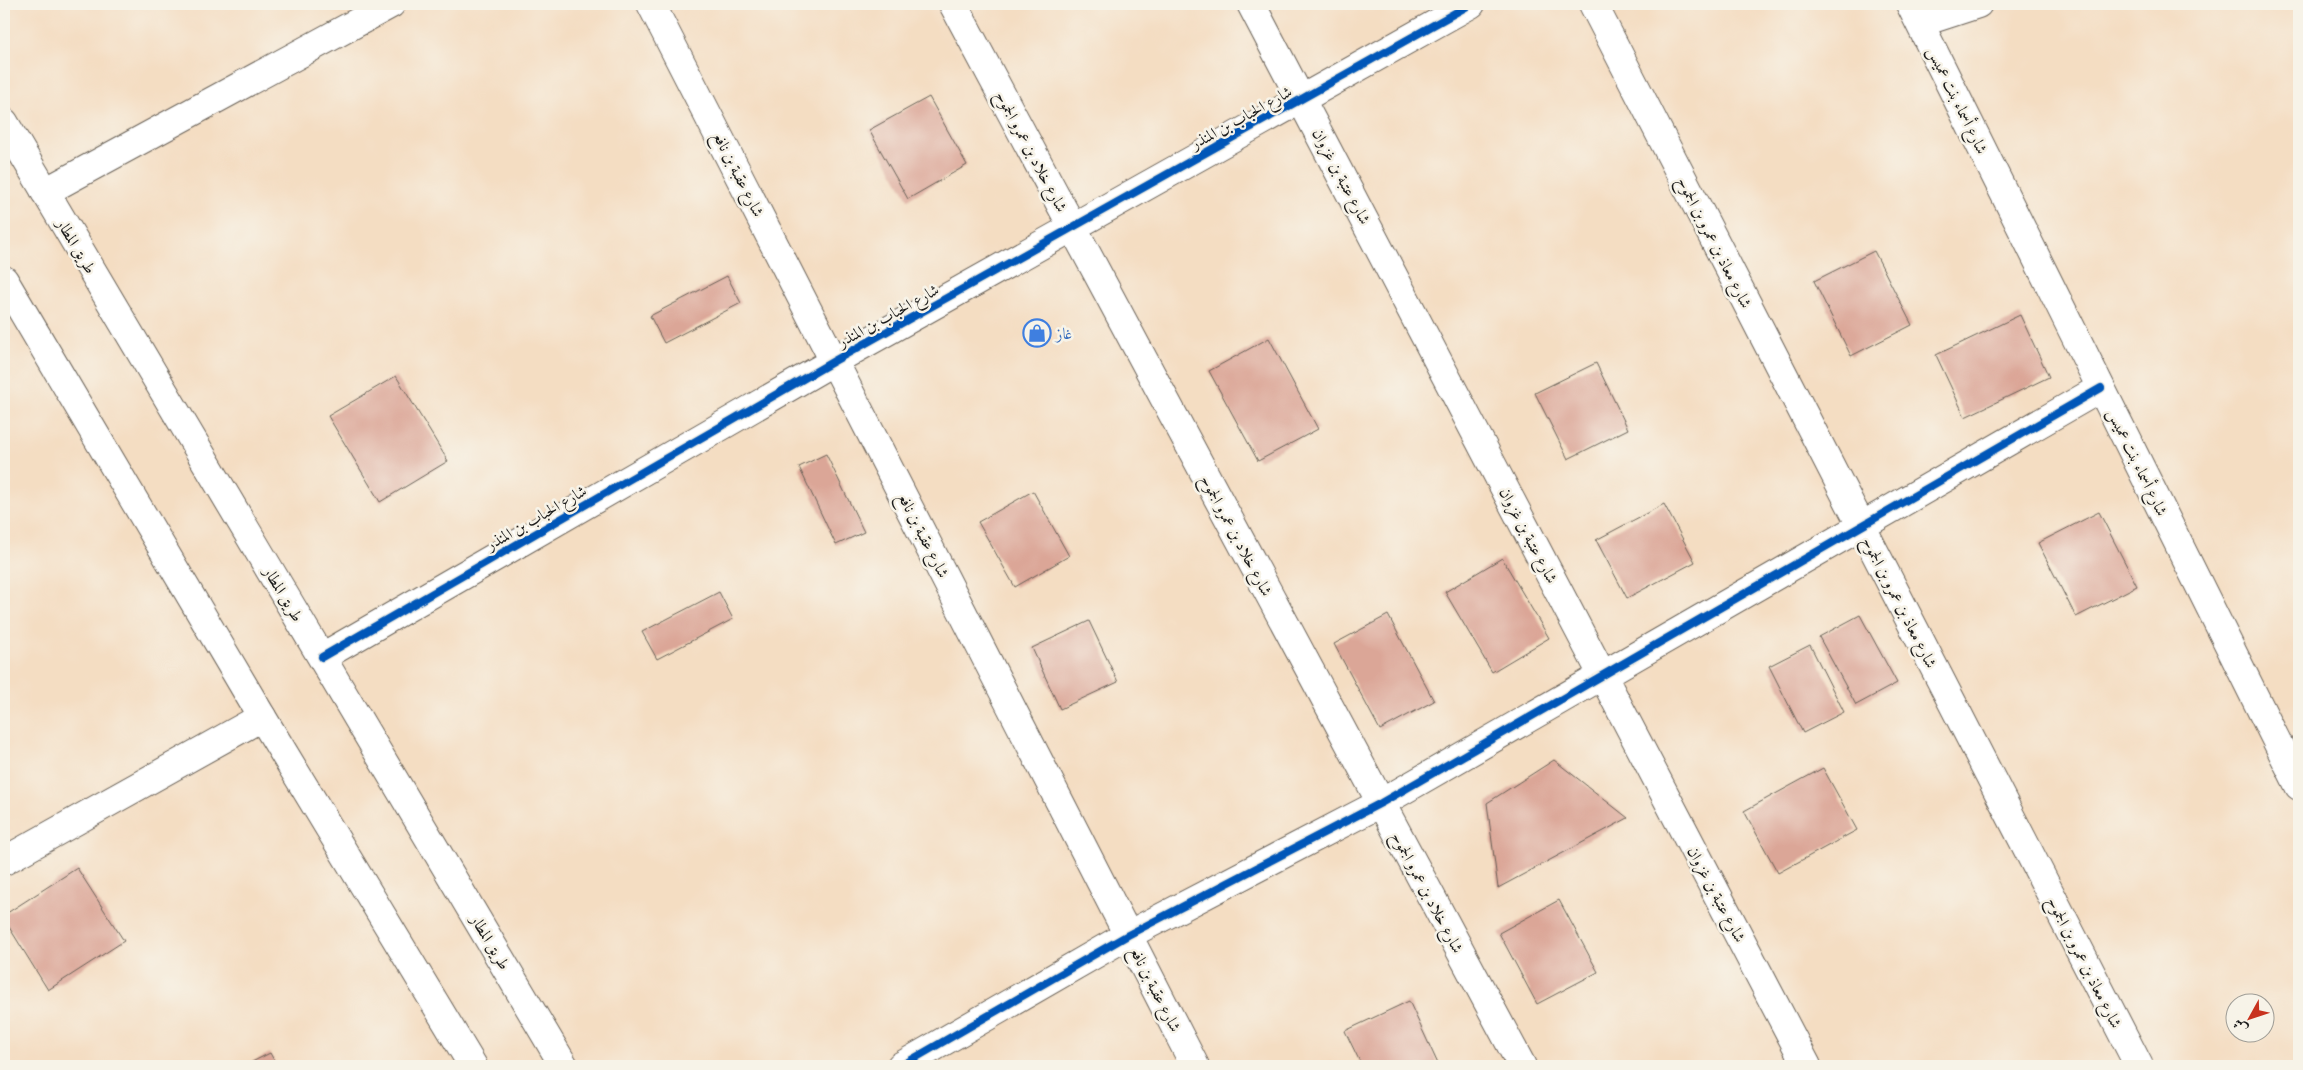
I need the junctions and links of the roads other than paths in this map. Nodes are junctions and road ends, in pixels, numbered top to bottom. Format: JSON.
{"nodes":[{"id":1,"x":391,"y":4,"type":"edge"},
{"id":2,"x":651,"y":4,"type":"edge"},
{"id":3,"x":953,"y":4,"type":"edge"},
{"id":4,"x":1252,"y":4,"type":"edge"},
{"id":5,"x":1471,"y":4,"type":"edge"},
{"id":6,"x":1593,"y":4,"type":"edge"},
{"id":7,"x":1978,"y":4,"type":"edge"},
{"id":8,"x":1915,"y":14,"type":"edge"},
{"id":9,"x":1301,"y":99,"type":"junction"},
{"id":10,"x":4,"y":122,"type":"edge"},
{"id":11,"x":46,"y":192,"type":"junction"},
{"id":12,"x":1073,"y":228,"type":"junction"},
{"id":13,"x":4,"y":280,"type":"edge"},
{"id":14,"x":834,"y":360,"type":"junction"},
{"id":15,"x":2101,"y":388,"type":"junction"},
{"id":16,"x":1862,"y":527,"type":"junction"},
{"id":17,"x":322,"y":657,"type":"junction"},
{"id":18,"x":1602,"y":675,"type":"junction"},
{"id":19,"x":262,"y":717,"type":"junction"},
{"id":20,"x":2299,"y":786,"type":"edge"},
{"id":21,"x":1381,"y":803,"type":"junction"},
{"id":22,"x":4,"y":861,"type":"edge"},
{"id":23,"x":1128,"y":935,"type":"junction"},
{"id":24,"x":473,"y":1066,"type":"edge"},
{"id":25,"x":564,"y":1066,"type":"edge"},
{"id":26,"x":901,"y":1066,"type":"edge"},
{"id":27,"x":1196,"y":1066,"type":"edge"},
{"id":28,"x":1522,"y":1066,"type":"edge"},
{"id":29,"x":1807,"y":1066,"type":"edge"},
{"id":30,"x":2139,"y":1066,"type":"edge"}],
"edges":[{"from":1,"to":11,"type":"main road"},
{"from":2,"to":14,"type":"main road","name":"شارع عقبة بن نافع"},
{"from":3,"to":12,"type":"main road","name":"شارع خلاد بن عمرو الجموح"},
{"from":4,"to":9,"type":"main road","name":"شارع عتبة بن غزوان"},
{"from":5,"to":9,"type":"main road","name":"شارع الحباب بن المنذر"},
{"from":6,"to":16,"type":"main road","name":"شارع معاذ بن عمرو بن الجموح"},
{"from":7,"to":8,"type":"main road"},
{"from":8,"to":15,"type":"main road","name":"شارع أسماء بنت عميس"},
{"from":9,"to":12,"type":"main road","name":"شارع الحباب بن المنذر"},
{"from":9,"to":18,"type":"main road","name":"شارع عتبة بن غزوان"},
{"from":10,"to":11,"type":"main road","name":"طريق المطار"},
{"from":11,"to":17,"type":"main road","name":"طريق المطار"},
{"from":12,"to":14,"type":"main road","name":"شارع الحباب بن المنذر"},
{"from":12,"to":21,"type":"main road","name":"شارع خلاد بن عمرو الجموح"},
{"from":13,"to":19,"type":"main road"},
{"from":14,"to":17,"type":"main road","name":"شارع الحباب بن المنذر"},
{"from":14,"to":23,"type":"main road","name":"شارع عقبة بن نافع"},
{"from":15,"to":16,"type":"main road"},
{"from":15,"to":20,"type":"main road","name":"شارع أسماء بنت عميس"},
{"from":16,"to":18,"type":"main road"},
{"from":16,"to":30,"type":"main road","name":"شارع معاذ بن عمرو بن الجموح"},
{"from":17,"to":25,"type":"main road","name":"طريق المطار"},
{"from":18,"to":21,"type":"main road"},
{"from":18,"to":29,"type":"main road","name":"شارع عتبة بن غزوان"},
{"from":19,"to":22,"type":"main road"},
{"from":19,"to":24,"type":"main road"},
{"from":21,"to":23,"type":"main road"},
{"from":21,"to":28,"type":"main road","name":"شارع خلاد بن عمرو الجموح"},
{"from":23,"to":26,"type":"main road"},
{"from":23,"to":27,"type":"main road","name":"شارع عقبة بن نافع"}]}
